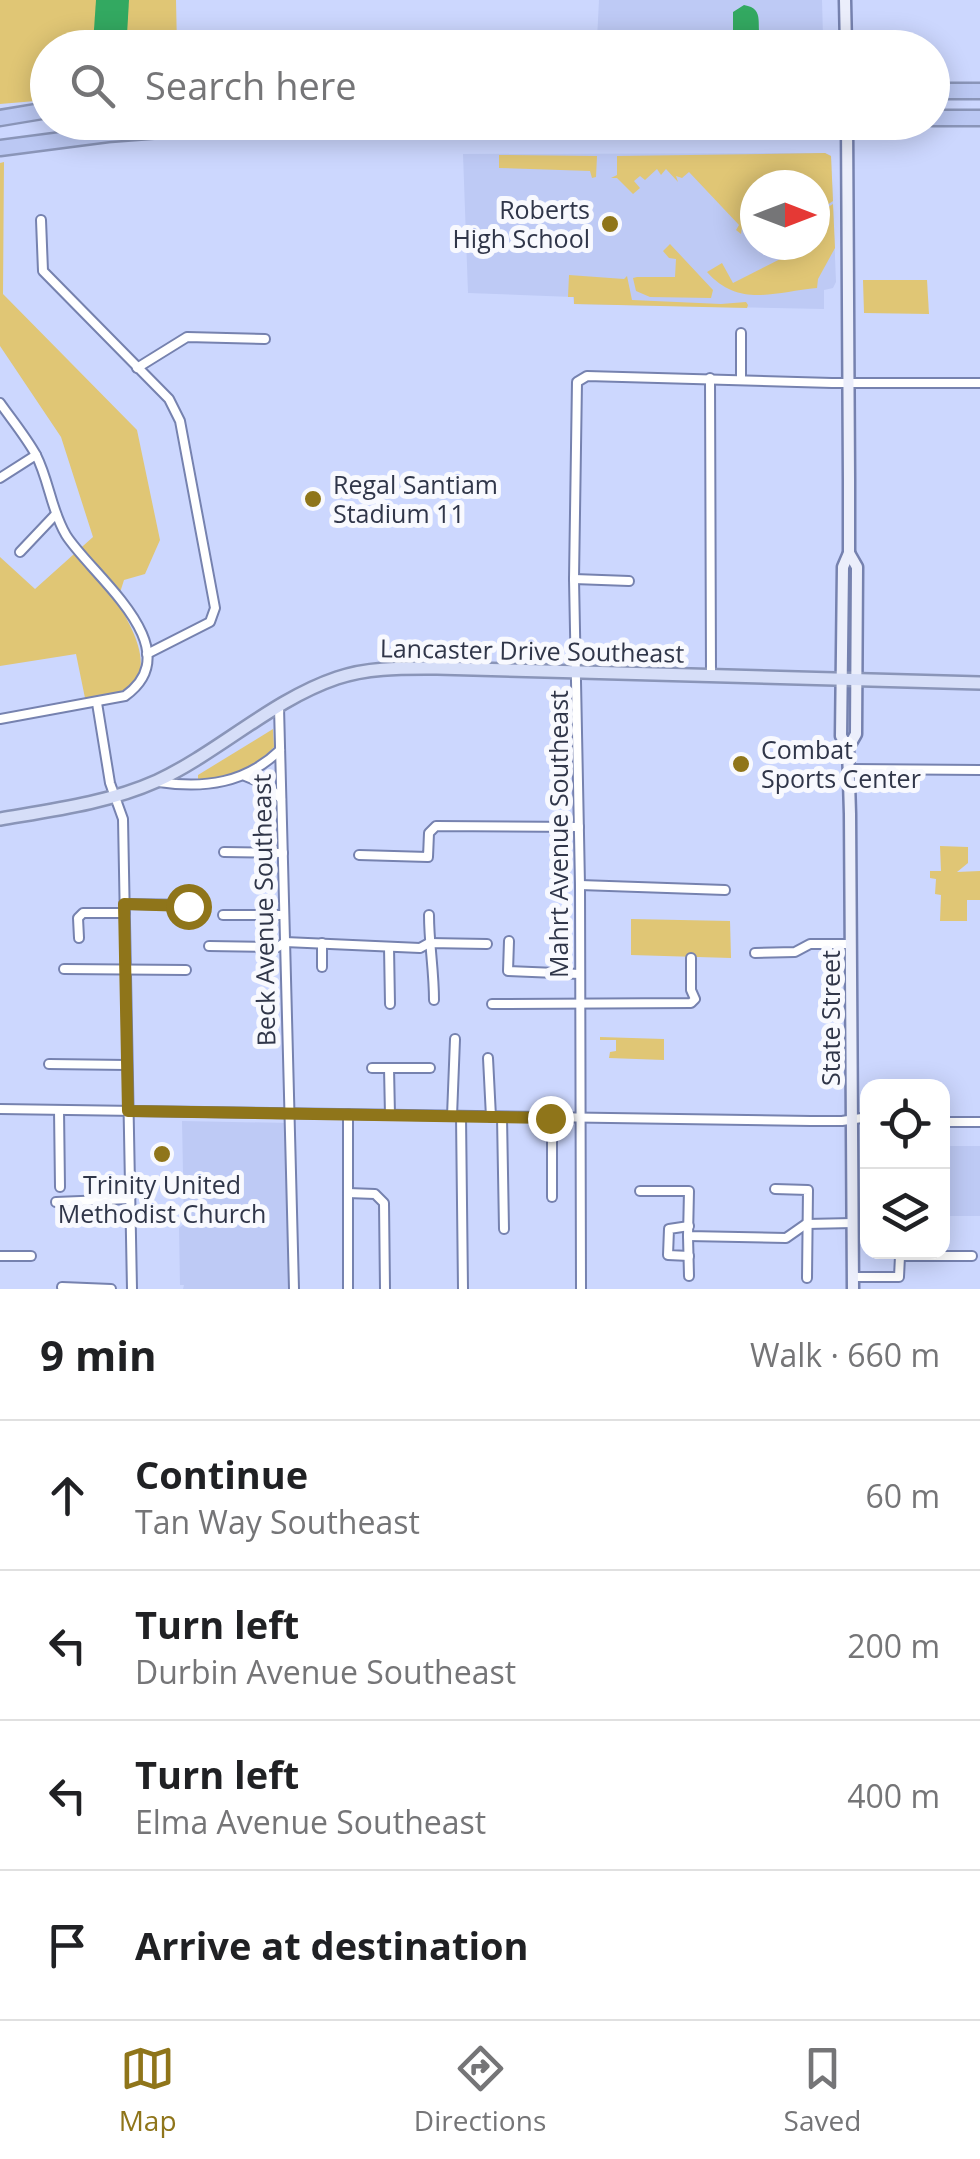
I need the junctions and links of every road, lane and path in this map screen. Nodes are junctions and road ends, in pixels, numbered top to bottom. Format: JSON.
{"nodes":[{"id":1,"x":845,"y":0,"type":"edge"},
{"id":2,"x":846,"y":30,"type":"edge"},
{"id":3,"x":950,"y":91,"type":"edge"},
{"id":4,"x":980,"y":91,"type":"edge"},
{"id":5,"x":30,"y":112,"type":"edge"},
{"id":6,"x":0,"y":116,"type":"edge"},
{"id":7,"x":950,"y":118,"type":"edge"},
{"id":8,"x":980,"y":118,"type":"edge"},
{"id":9,"x":63,"y":140,"type":"edge"},
{"id":10,"x":847,"y":140,"type":"edge"},
{"id":11,"x":0,"y":148,"type":"edge"},
{"id":12,"x":41,"y":220,"type":"dead end"},
{"id":13,"x":741,"y":332,"type":"dead end"},
{"id":14,"x":265,"y":339,"type":"dead end"},
{"id":15,"x":138,"y":368,"type":"junction"},
{"id":16,"x":710,"y":378,"type":"junction"},
{"id":17,"x":741,"y":379,"type":"junction"},
{"id":18,"x":849,"y":383,"type":"junction"},
{"id":19,"x":980,"y":383,"type":"edge"},
{"id":20,"x":0,"y":403,"type":"edge"},
{"id":21,"x":36,"y":455,"type":"junction"},
{"id":22,"x":0,"y":478,"type":"edge"},
{"id":23,"x":56,"y":514,"type":"junction"},
{"id":24,"x":20,"y":552,"type":"dead end"},
{"id":25,"x":848,"y":553,"type":"junction"},
{"id":26,"x":574,"y":580,"type":"junction"},
{"id":27,"x":630,"y":581,"type":"dead end"},
{"id":28,"x":147,"y":654,"type":"junction"},
{"id":29,"x":578,"y":672,"type":"junction"},
{"id":30,"x":711,"y":676,"type":"junction"},
{"id":31,"x":842,"y":680,"type":"junction"},
{"id":32,"x":856,"y":680,"type":"junction"},
{"id":33,"x":980,"y":683,"type":"edge"},
{"id":34,"x":97,"y":703,"type":"junction"},
{"id":35,"x":279,"y":707,"type":"junction"},
{"id":36,"x":0,"y":719,"type":"edge"},
{"id":37,"x":848,"y":748,"type":"junction"},
{"id":38,"x":280,"y":750,"type":"junction"},
{"id":39,"x":849,"y":769,"type":"junction"},
{"id":40,"x":980,"y":770,"type":"edge"},
{"id":41,"x":246,"y":776,"type":"junction"},
{"id":42,"x":155,"y":782,"type":"junction"},
{"id":43,"x":115,"y":796,"type":"junction"},
{"id":44,"x":281,"y":799,"type":"junction"},
{"id":45,"x":0,"y":818,"type":"edge"},
{"id":46,"x":579,"y":826,"type":"junction"},
{"id":47,"x":224,"y":852,"type":"dead end"},
{"id":48,"x":282,"y":853,"type":"junction"},
{"id":49,"x":358,"y":855,"type":"dead end"},
{"id":50,"x":580,"y":886,"type":"junction"},
{"id":51,"x":725,"y":890,"type":"dead end"},
{"id":52,"x":193,"y":906,"type":"dead end"},
{"id":53,"x":125,"y":908,"type":"junction"},
{"id":54,"x":429,"y":914,"type":"dead end"},
{"id":55,"x":224,"y":915,"type":"dead end"},
{"id":56,"x":284,"y":915,"type":"junction"},
{"id":57,"x":79,"y":938,"type":"dead end"},
{"id":58,"x":510,"y":940,"type":"dead end"},
{"id":59,"x":284,"y":942,"type":"junction"},
{"id":60,"x":322,"y":943,"type":"junction"},
{"id":61,"x":429,"y":943,"type":"junction"},
{"id":62,"x":487,"y":944,"type":"dead end"},
{"id":63,"x":850,"y":944,"type":"junction"},
{"id":64,"x":209,"y":946,"type":"dead end"},
{"id":65,"x":390,"y":947,"type":"junction"},
{"id":66,"x":755,"y":953,"type":"dead end"},
{"id":67,"x":691,"y":958,"type":"dead end"},
{"id":68,"x":322,"y":967,"type":"dead end"},
{"id":69,"x":64,"y":969,"type":"dead end"},
{"id":70,"x":126,"y":970,"type":"junction"},
{"id":71,"x":186,"y":970,"type":"dead end"},
{"id":72,"x":580,"y":974,"type":"junction"},
{"id":73,"x":434,"y":1000,"type":"dead end"},
{"id":74,"x":390,"y":1004,"type":"dead end"},
{"id":75,"x":492,"y":1004,"type":"dead end"},
{"id":76,"x":580,"y":1005,"type":"junction"},
{"id":77,"x":456,"y":1039,"type":"dead end"},
{"id":78,"x":488,"y":1058,"type":"dead end"},
{"id":79,"x":49,"y":1064,"type":"dead end"},
{"id":80,"x":127,"y":1065,"type":"junction"},
{"id":81,"x":372,"y":1068,"type":"dead end"},
{"id":82,"x":389,"y":1068,"type":"junction"},
{"id":83,"x":430,"y":1068,"type":"dead end"},
{"id":84,"x":0,"y":1109,"type":"edge"},
{"id":85,"x":59,"y":1110,"type":"junction"},
{"id":86,"x":128,"y":1111,"type":"junction"},
{"id":87,"x":290,"y":1113,"type":"junction"},
{"id":88,"x":348,"y":1114,"type":"junction"},
{"id":89,"x":390,"y":1115,"type":"junction"},
{"id":90,"x":456,"y":1116,"type":"junction"},
{"id":91,"x":491,"y":1117,"type":"junction"},
{"id":92,"x":502,"y":1117,"type":"junction"},
{"id":93,"x":552,"y":1118,"type":"junction"},
{"id":94,"x":581,"y":1118,"type":"junction"},
{"id":95,"x":860,"y":1118,"type":"edge"},
{"id":96,"x":852,"y":1119,"type":"junction"},
{"id":97,"x":950,"y":1122,"type":"edge"},
{"id":98,"x":980,"y":1122,"type":"edge"},
{"id":99,"x":60,"y":1187,"type":"dead end"},
{"id":100,"x":776,"y":1189,"type":"dead end"},
{"id":101,"x":640,"y":1191,"type":"dead end"},
{"id":102,"x":348,"y":1193,"type":"junction"},
{"id":103,"x":552,"y":1198,"type":"dead end"},
{"id":104,"x":130,"y":1200,"type":"junction"},
{"id":105,"x":56,"y":1202,"type":"dead end"},
{"id":106,"x":852,"y":1222,"type":"junction"},
{"id":107,"x":806,"y":1224,"type":"junction"},
{"id":108,"x":688,"y":1226,"type":"junction"},
{"id":109,"x":504,"y":1228,"type":"dead end"},
{"id":110,"x":688,"y":1236,"type":"junction"},
{"id":111,"x":0,"y":1256,"type":"edge"},
{"id":112,"x":31,"y":1256,"type":"dead end"},
{"id":113,"x":688,"y":1256,"type":"junction"},
{"id":114,"x":972,"y":1256,"type":"dead end"},
{"id":115,"x":689,"y":1276,"type":"dead end"},
{"id":116,"x":807,"y":1278,"type":"dead end"},
{"id":117,"x":853,"y":1283,"type":"edge"},
{"id":118,"x":62,"y":1288,"type":"edge"},
{"id":119,"x":111,"y":1289,"type":"edge"},
{"id":120,"x":132,"y":1289,"type":"edge"},
{"id":121,"x":294,"y":1289,"type":"edge"},
{"id":122,"x":348,"y":1289,"type":"edge"},
{"id":123,"x":385,"y":1289,"type":"edge"},
{"id":124,"x":463,"y":1289,"type":"edge"},
{"id":125,"x":581,"y":1289,"type":"edge"}],
"edges":[{"from":1,"to":2,"type":"main road"},
{"from":3,"to":4,"type":"highway"},
{"from":5,"to":6,"type":"highway"},
{"from":7,"to":8,"type":"highway"},
{"from":9,"to":11,"type":"highway"},
{"from":10,"to":18,"type":"main road","name":"State Street"},
{"from":12,"to":15,"type":"street"},
{"from":13,"to":17,"type":"street"},
{"from":14,"to":15,"type":"street"},
{"from":15,"to":28,"type":"street"},
{"from":16,"to":17,"type":"street"},
{"from":16,"to":26,"type":"street","name":"Mahrt Avenue Southeast"},
{"from":16,"to":30,"type":"street"},
{"from":17,"to":18,"type":"street"},
{"from":18,"to":19,"type":"street"},
{"from":18,"to":25,"type":"main road","name":"State Street"},
{"from":20,"to":21,"type":"street"},
{"from":21,"to":22,"type":"street"},
{"from":21,"to":23,"type":"street"},
{"from":23,"to":24,"type":"street"},
{"from":23,"to":28,"type":"street"},
{"from":25,"to":31,"type":"main road","name":"State Street"},
{"from":25,"to":32,"type":"main road","name":"State Street"},
{"from":26,"to":27,"type":"street"},
{"from":26,"to":29,"type":"street","name":"Mahrt Avenue Southeast"},
{"from":28,"to":34,"type":"street"},
{"from":29,"to":30,"type":"main road","name":"Lancaster Drive Southeast"},
{"from":29,"to":35,"type":"main road","name":"Lancaster Drive Southeast"},
{"from":29,"to":46,"type":"street","name":"Mahrt Avenue Southeast"},
{"from":30,"to":31,"type":"main road","name":"Lancaster Drive Southeast"},
{"from":31,"to":32,"type":"main road","name":"Lancaster Drive Southeast"},
{"from":31,"to":37,"type":"main road","name":"State Street"},
{"from":32,"to":33,"type":"main road","name":"Lancaster Drive Southeast"},
{"from":32,"to":37,"type":"main road","name":"State Street"},
{"from":34,"to":36,"type":"street"},
{"from":34,"to":43,"type":"street"},
{"from":35,"to":38,"type":"street","name":"Beck Avenue Southeast"},
{"from":35,"to":42,"type":"main road","name":"Lancaster Drive Southeast"},
{"from":37,"to":39,"type":"main road","name":"State Street"},
{"from":38,"to":41,"type":"street"},
{"from":38,"to":44,"type":"street","name":"Beck Avenue Southeast"},
{"from":39,"to":40,"type":"street"},
{"from":39,"to":63,"type":"main road","name":"State Street"},
{"from":41,"to":42,"type":"street"},
{"from":41,"to":44,"type":"street"},
{"from":42,"to":43,"type":"main road","name":"Lancaster Drive Southeast"},
{"from":43,"to":45,"type":"main road","name":"Lancaster Drive Southeast"},
{"from":43,"to":53,"type":"street"},
{"from":44,"to":48,"type":"street","name":"Beck Avenue Southeast"},
{"from":46,"to":49,"type":"street"},
{"from":46,"to":50,"type":"street","name":"Mahrt Avenue Southeast"},
{"from":47,"to":48,"type":"street"},
{"from":48,"to":56,"type":"street","name":"Beck Avenue Southeast"},
{"from":50,"to":51,"type":"street"},
{"from":50,"to":72,"type":"street","name":"Mahrt Avenue Southeast"},
{"from":52,"to":53,"type":"street"},
{"from":53,"to":57,"type":"street"},
{"from":53,"to":70,"type":"street"},
{"from":54,"to":61,"type":"street"},
{"from":55,"to":56,"type":"street"},
{"from":56,"to":59,"type":"street","name":"Beck Avenue Southeast"},
{"from":58,"to":72,"type":"street"},
{"from":59,"to":60,"type":"street"},
{"from":59,"to":64,"type":"street"},
{"from":59,"to":87,"type":"street","name":"Beck Avenue Southeast"},
{"from":60,"to":65,"type":"street"},
{"from":60,"to":68,"type":"street"},
{"from":61,"to":62,"type":"street"},
{"from":61,"to":65,"type":"street"},
{"from":61,"to":73,"type":"street"},
{"from":63,"to":66,"type":"street"},
{"from":63,"to":96,"type":"main road","name":"State Street"},
{"from":65,"to":74,"type":"street"},
{"from":67,"to":76,"type":"street"},
{"from":69,"to":70,"type":"street"},
{"from":70,"to":71,"type":"street"},
{"from":70,"to":80,"type":"street"},
{"from":72,"to":76,"type":"street","name":"Mahrt Avenue Southeast"},
{"from":75,"to":76,"type":"street"},
{"from":76,"to":94,"type":"street","name":"Mahrt Avenue Southeast"},
{"from":77,"to":90,"type":"street"},
{"from":78,"to":91,"type":"street"},
{"from":79,"to":80,"type":"street"},
{"from":80,"to":86,"type":"street"},
{"from":81,"to":82,"type":"street"},
{"from":82,"to":83,"type":"street"},
{"from":82,"to":89,"type":"street"},
{"from":84,"to":85,"type":"street"},
{"from":85,"to":86,"type":"street"},
{"from":85,"to":99,"type":"street"},
{"from":86,"to":87,"type":"street"},
{"from":86,"to":104,"type":"street"},
{"from":87,"to":88,"type":"street"},
{"from":87,"to":121,"type":"street","name":"Beck Avenue Southeast"},
{"from":88,"to":89,"type":"street"},
{"from":88,"to":102,"type":"street"},
{"from":89,"to":90,"type":"street"},
{"from":90,"to":91,"type":"street"},
{"from":90,"to":124,"type":"street"},
{"from":91,"to":92,"type":"street"},
{"from":92,"to":93,"type":"street"},
{"from":92,"to":109,"type":"street"},
{"from":93,"to":94,"type":"street"},
{"from":93,"to":103,"type":"street"},
{"from":94,"to":96,"type":"street"},
{"from":94,"to":125,"type":"street","name":"Mahrt Avenue Southeast"},
{"from":95,"to":96,"type":"street"},
{"from":96,"to":106,"type":"main road","name":"State Street"},
{"from":97,"to":98,"type":"street"},
{"from":100,"to":107,"type":"street"},
{"from":101,"to":108,"type":"street"},
{"from":102,"to":122,"type":"street"},
{"from":102,"to":123,"type":"street"},
{"from":104,"to":105,"type":"street"},
{"from":104,"to":120,"type":"street"},
{"from":106,"to":107,"type":"street"},
{"from":106,"to":117,"type":"main road","name":"State Street"},
{"from":107,"to":110,"type":"street"},
{"from":107,"to":116,"type":"street"},
{"from":108,"to":110,"type":"street"},
{"from":108,"to":113,"type":"street"},
{"from":110,"to":113,"type":"street"},
{"from":111,"to":112,"type":"street"},
{"from":113,"to":115,"type":"street"},
{"from":114,"to":117,"type":"street"},
{"from":118,"to":119,"type":"street"}]}
